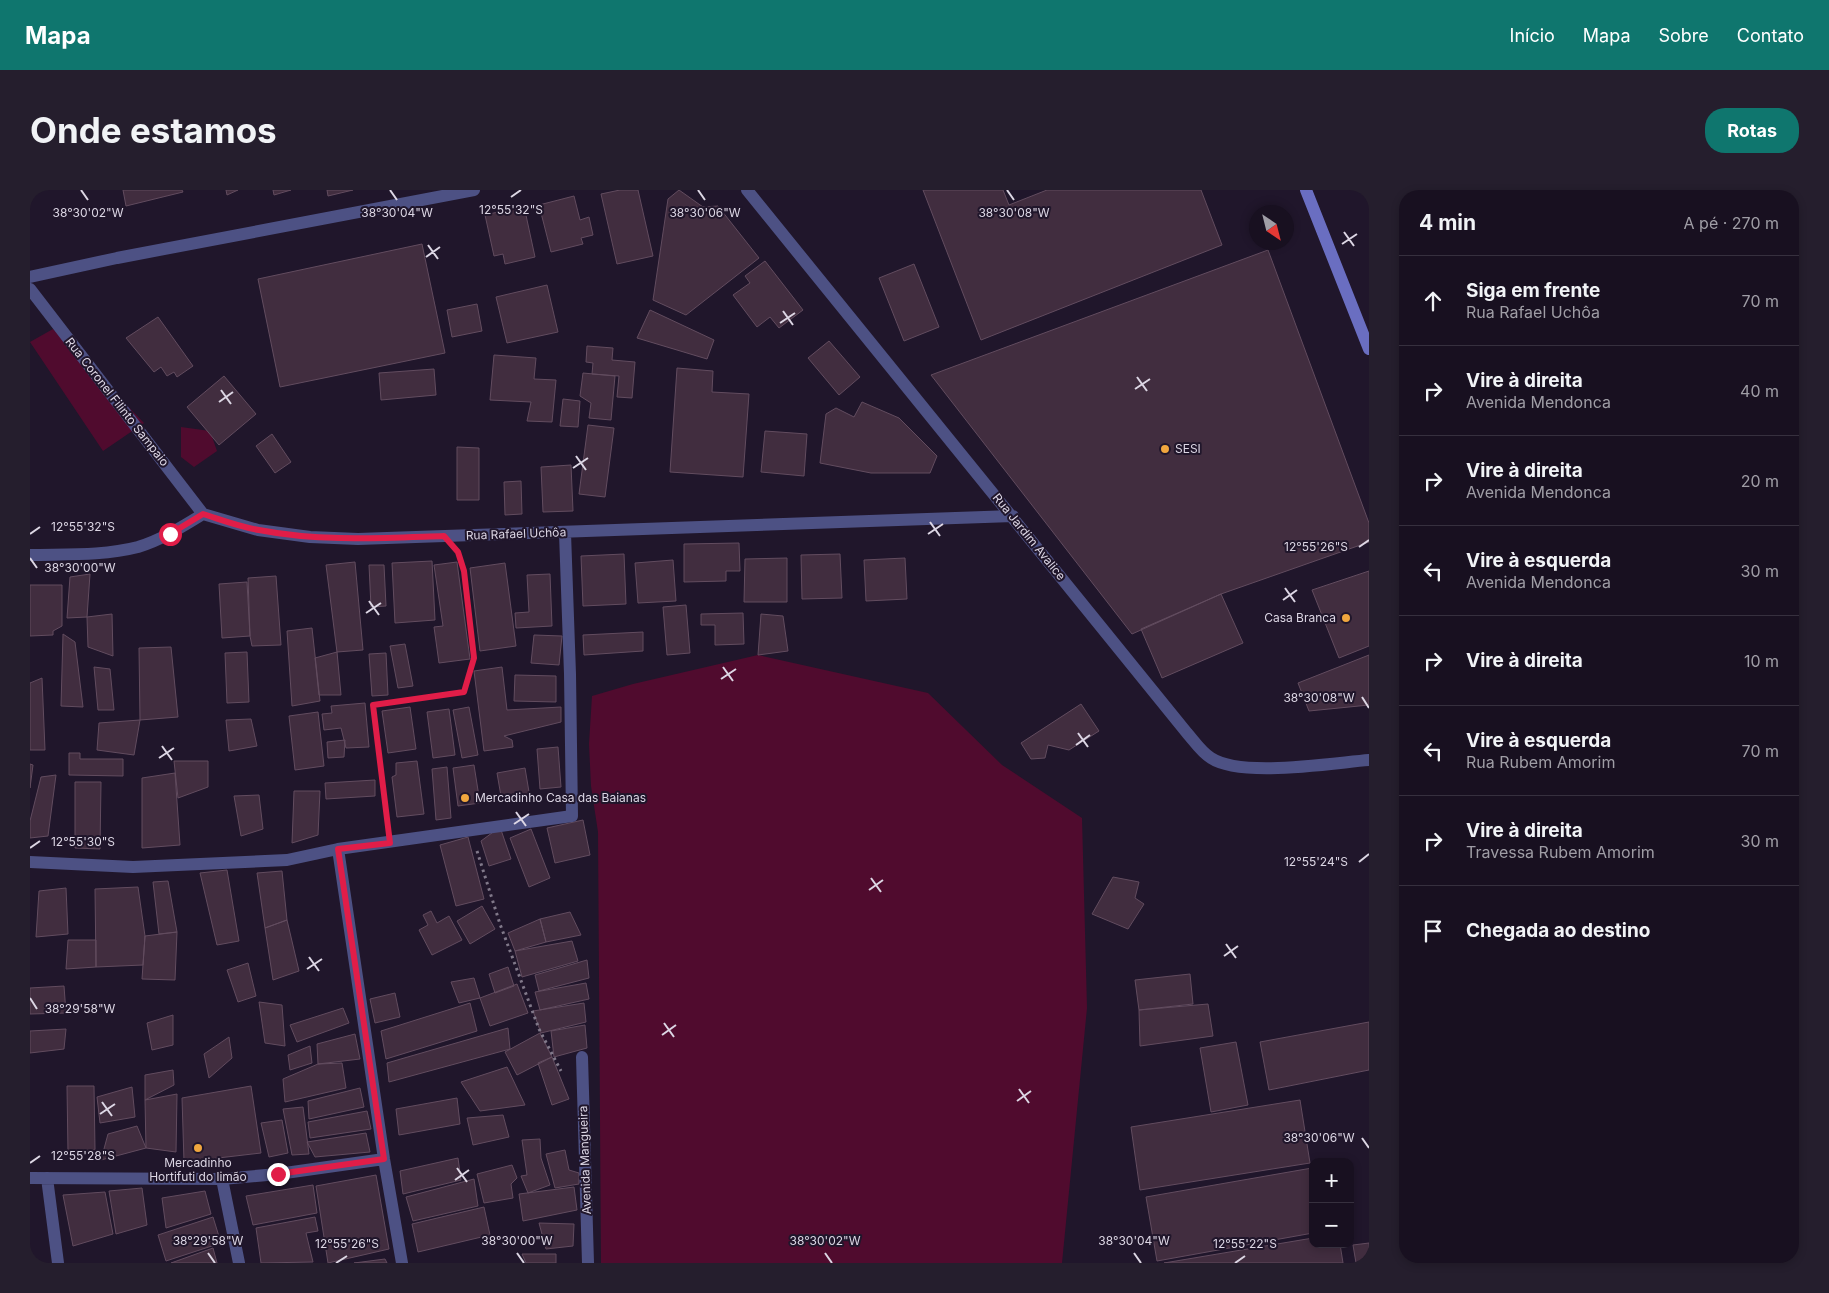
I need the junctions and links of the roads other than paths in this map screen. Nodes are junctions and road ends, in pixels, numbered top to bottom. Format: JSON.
{"nodes":[{"id":1,"x":474,"y":190,"type":"edge"},
{"id":2,"x":747,"y":190,"type":"edge"},
{"id":3,"x":1306,"y":190,"type":"edge"},
{"id":4,"x":30,"y":277,"type":"edge"},
{"id":5,"x":30,"y":289,"type":"edge"},
{"id":6,"x":1369,"y":349,"type":"edge"},
{"id":7,"x":203,"y":514,"type":"junction"},
{"id":8,"x":1013,"y":516,"type":"junction"},
{"id":9,"x":565,"y":533,"type":"junction"},
{"id":10,"x":30,"y":555,"type":"edge"},
{"id":11,"x":1369,"y":760,"type":"edge"},
{"id":12,"x":338,"y":849,"type":"junction"},
{"id":13,"x":30,"y":862,"type":"edge"},
{"id":14,"x":582,"y":1057,"type":"dead end"},
{"id":15,"x":384,"y":1159,"type":"junction"},
{"id":16,"x":30,"y":1178,"type":"edge"},
{"id":17,"x":47,"y":1178,"type":"junction"},
{"id":18,"x":222,"y":1179,"type":"junction"},
{"id":19,"x":58,"y":1263,"type":"edge"},
{"id":20,"x":239,"y":1263,"type":"edge"},
{"id":21,"x":402,"y":1263,"type":"edge"},
{"id":22,"x":588,"y":1263,"type":"edge"}],
"edges":[{"from":1,"to":4,"type":"street"},
{"from":2,"to":8,"type":"street","name":"Rua Jardim Avalice"},
{"from":3,"to":6,"type":"main road"},
{"from":5,"to":7,"type":"street","name":"Rua Coronel Filinto Sampaio"},
{"from":7,"to":9,"type":"street","name":"Rua Rafael Uchôa"},
{"from":7,"to":10,"type":"street"},
{"from":8,"to":9,"type":"street","name":"Rua Rafael Uchôa"},
{"from":8,"to":11,"type":"street","name":"Rua Jardim Avalice"},
{"from":9,"to":12,"type":"street"},
{"from":12,"to":13,"type":"street"},
{"from":12,"to":15,"type":"street"},
{"from":14,"to":22,"type":"street","name":"Avenida Mangueira"},
{"from":15,"to":18,"type":"street"},
{"from":15,"to":21,"type":"street"},
{"from":16,"to":17,"type":"street"},
{"from":17,"to":18,"type":"street"},
{"from":17,"to":19,"type":"street"},
{"from":18,"to":20,"type":"street"}]}
